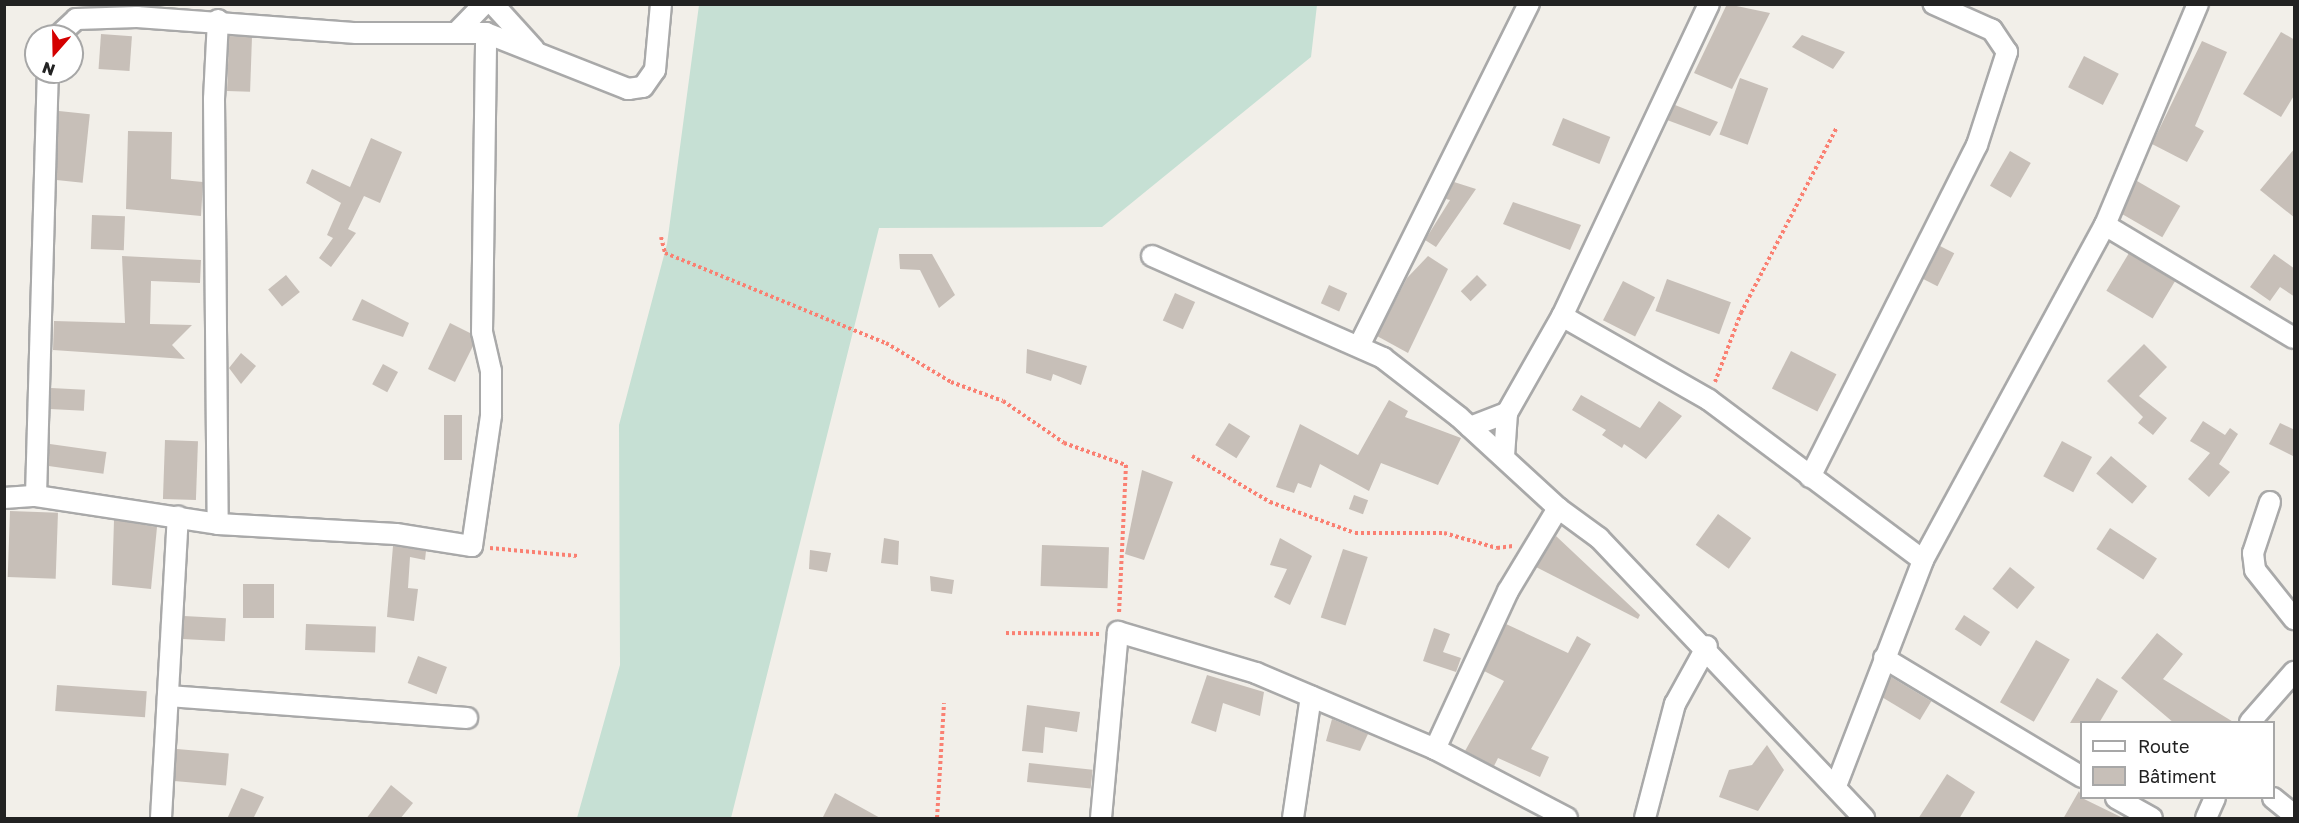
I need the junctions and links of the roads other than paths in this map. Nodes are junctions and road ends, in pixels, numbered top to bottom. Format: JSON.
{"nodes":[{"id":1,"x":484,"y":4,"type":"edge"},
{"id":2,"x":493,"y":4,"type":"edge"},
{"id":3,"x":661,"y":4,"type":"edge"},
{"id":4,"x":1529,"y":4,"type":"edge"},
{"id":5,"x":1709,"y":4,"type":"edge"},
{"id":6,"x":1934,"y":4,"type":"edge"},
{"id":7,"x":2200,"y":5,"type":"edge"},
{"id":8,"x":218,"y":20,"type":"junction"},
{"id":9,"x":71,"y":24,"type":"edge"},
{"id":10,"x":458,"y":31,"type":"junction"},
{"id":11,"x":486,"y":33,"type":"junction"},
{"id":12,"x":536,"y":52,"type":"junction"},
{"id":13,"x":48,"y":84,"type":"edge"},
{"id":14,"x":2106,"y":225,"type":"junction"},
{"id":15,"x":1152,"y":256,"type":"dead end"},
{"id":16,"x":1562,"y":316,"type":"junction"},
{"id":17,"x":2295,"y":338,"type":"edge"},
{"id":18,"x":1359,"y":346,"type":"junction"},
{"id":19,"x":1507,"y":413,"type":"junction"},
{"id":20,"x":1470,"y":427,"type":"junction"},
{"id":21,"x":1504,"y":456,"type":"junction"},
{"id":22,"x":1810,"y":477,"type":"junction"},
{"id":23,"x":36,"y":496,"type":"junction"},
{"id":24,"x":4,"y":498,"type":"edge"},
{"id":25,"x":2270,"y":502,"type":"dead end"},
{"id":26,"x":1558,"y":508,"type":"junction"},
{"id":27,"x":178,"y":516,"type":"junction"},
{"id":28,"x":218,"y":524,"type":"junction"},
{"id":29,"x":1923,"y":560,"type":"junction"},
{"id":30,"x":2295,"y":619,"type":"edge"},
{"id":31,"x":1707,"y":646,"type":"junction"},
{"id":32,"x":1884,"y":658,"type":"junction"},
{"id":33,"x":2295,"y":672,"type":"edge"},
{"id":34,"x":168,"y":696,"type":"junction"},
{"id":35,"x":1311,"y":696,"type":"junction"},
{"id":36,"x":467,"y":718,"type":"dead end"},
{"id":37,"x":2252,"y":721,"type":"edge"},
{"id":38,"x":1435,"y":749,"type":"junction"},
{"id":39,"x":2080,"y":776,"type":"edge"},
{"id":40,"x":1836,"y":786,"type":"junction"},
{"id":41,"x":2118,"y":799,"type":"edge"},
{"id":42,"x":2215,"y":799,"type":"edge"},
{"id":43,"x":2274,"y":799,"type":"edge"},
{"id":44,"x":2295,"y":815,"type":"edge"},
{"id":45,"x":161,"y":819,"type":"edge"},
{"id":46,"x":1101,"y":819,"type":"edge"},
{"id":47,"x":1293,"y":819,"type":"edge"},
{"id":48,"x":1568,"y":819,"type":"edge"},
{"id":49,"x":1645,"y":819,"type":"edge"},
{"id":50,"x":1864,"y":819,"type":"edge"},
{"id":51,"x":2152,"y":819,"type":"edge"},
{"id":52,"x":2206,"y":819,"type":"edge"}],
"edges":[{"from":1,"to":10,"type":"street"},
{"from":2,"to":12,"type":"street"},
{"from":3,"to":12,"type":"street"},
{"from":4,"to":18,"type":"street"},
{"from":5,"to":16,"type":"street"},
{"from":6,"to":22,"type":"street"},
{"from":7,"to":14,"type":"street"},
{"from":8,"to":9,"type":"street"},
{"from":8,"to":10,"type":"street"},
{"from":8,"to":28,"type":"street"},
{"from":10,"to":11,"type":"street"},
{"from":11,"to":12,"type":"street"},
{"from":11,"to":28,"type":"street"},
{"from":13,"to":23,"type":"street"},
{"from":14,"to":17,"type":"street"},
{"from":14,"to":29,"type":"street"},
{"from":15,"to":18,"type":"street"},
{"from":16,"to":19,"type":"street"},
{"from":16,"to":22,"type":"street"},
{"from":18,"to":20,"type":"street"},
{"from":19,"to":20,"type":"street"},
{"from":19,"to":21,"type":"street"},
{"from":20,"to":21,"type":"street"},
{"from":21,"to":26,"type":"street"},
{"from":22,"to":29,"type":"street"},
{"from":23,"to":24,"type":"street"},
{"from":23,"to":27,"type":"street"},
{"from":25,"to":30,"type":"street"},
{"from":26,"to":31,"type":"street"},
{"from":26,"to":38,"type":"street"},
{"from":27,"to":28,"type":"street"},
{"from":27,"to":34,"type":"street"},
{"from":29,"to":32,"type":"street"},
{"from":31,"to":40,"type":"street"},
{"from":31,"to":49,"type":"street"},
{"from":32,"to":39,"type":"street"},
{"from":32,"to":40,"type":"street"},
{"from":33,"to":37,"type":"street"},
{"from":34,"to":36,"type":"street"},
{"from":34,"to":45,"type":"street"},
{"from":35,"to":38,"type":"street"},
{"from":35,"to":46,"type":"street"},
{"from":35,"to":47,"type":"street"},
{"from":38,"to":48,"type":"street"},
{"from":40,"to":50,"type":"street"},
{"from":41,"to":51,"type":"street"},
{"from":42,"to":52,"type":"street"},
{"from":43,"to":44,"type":"street"}]}
